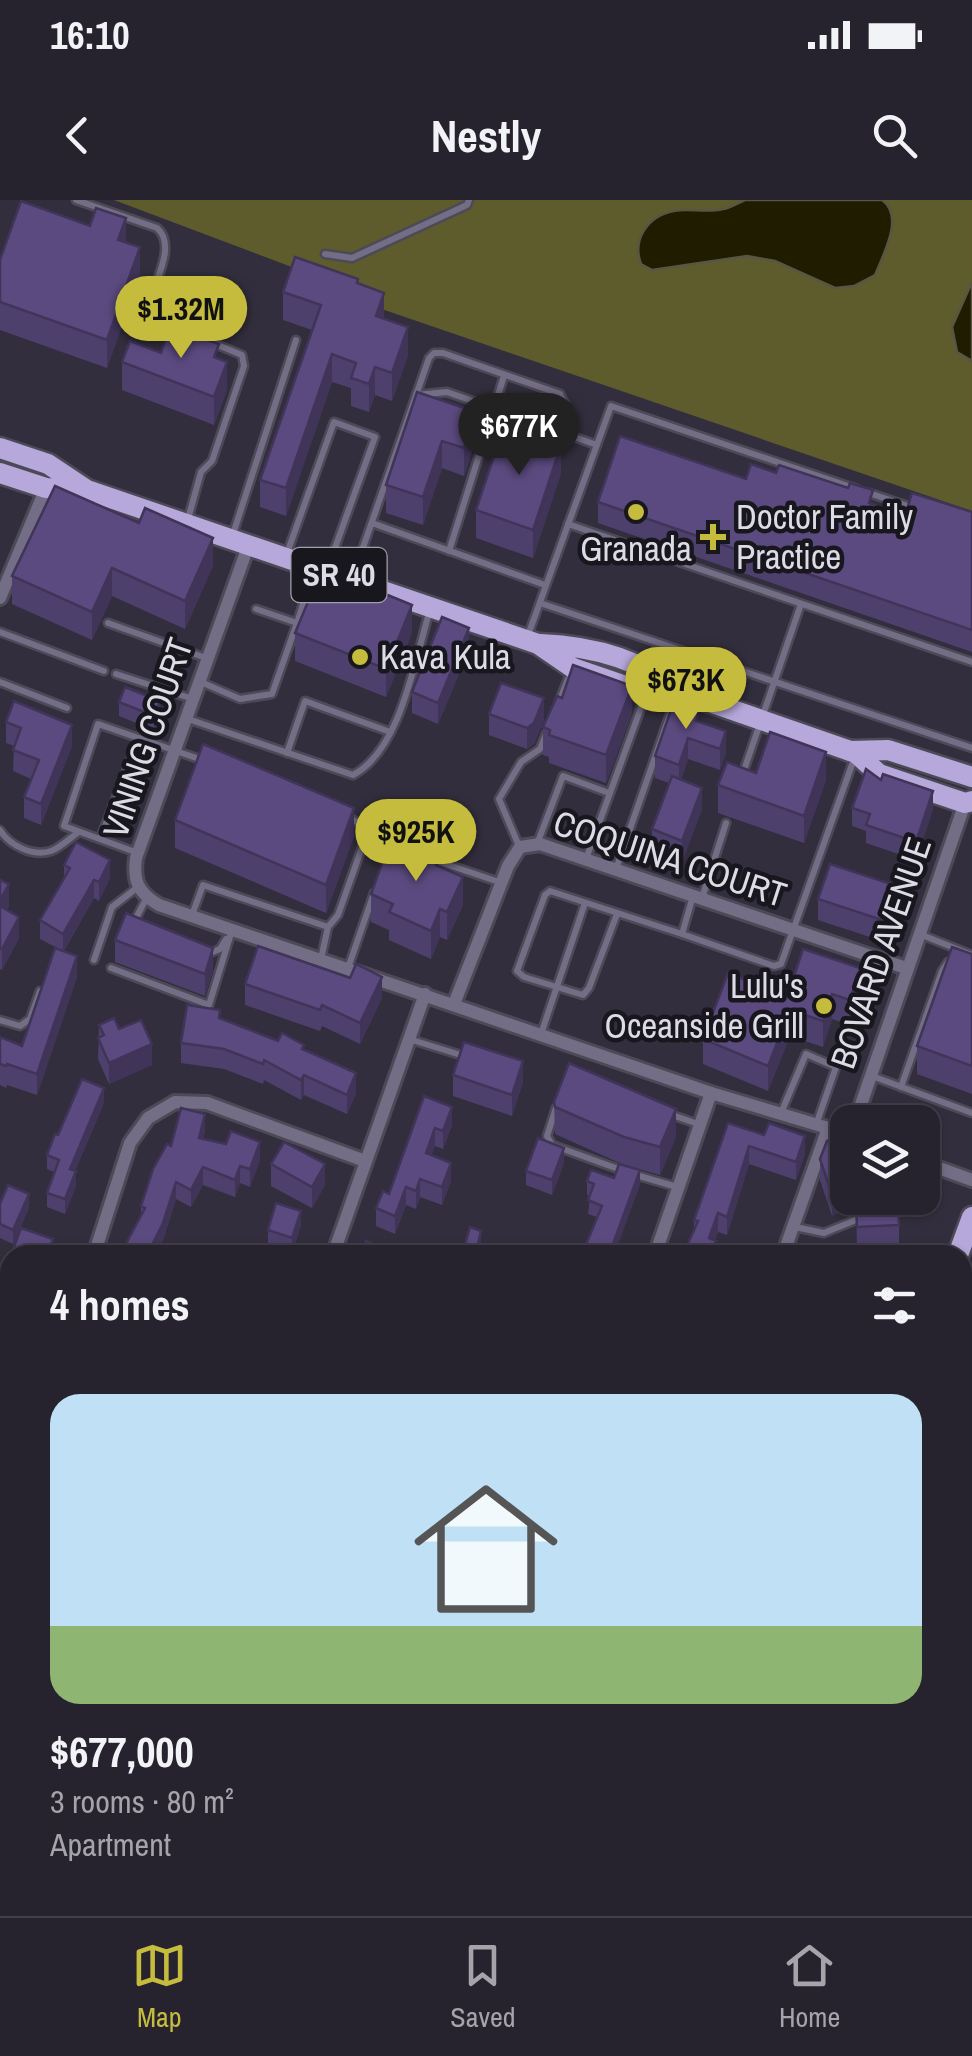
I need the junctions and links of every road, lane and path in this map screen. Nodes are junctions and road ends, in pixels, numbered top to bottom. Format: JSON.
{"nodes":[{"id":1,"x":76,"y":200,"type":"edge"},
{"id":2,"x":469,"y":200,"type":"edge"},
{"id":3,"x":325,"y":254,"type":"dead end"},
{"id":4,"x":179,"y":331,"type":"edge"},
{"id":5,"x":197,"y":338,"type":"edge"},
{"id":6,"x":296,"y":340,"type":"dead end"},
{"id":7,"x":504,"y":376,"type":"junction"},
{"id":8,"x":415,"y":396,"type":"junction"},
{"id":9,"x":494,"y":408,"type":"junction"},
{"id":10,"x":556,"y":430,"type":"junction"},
{"id":11,"x":597,"y":445,"type":"junction"},
{"id":12,"x":0,"y":448,"type":"edge"},
{"id":13,"x":0,"y":473,"type":"edge"},
{"id":14,"x":46,"y":488,"type":"junction"},
{"id":15,"x":87,"y":490,"type":"junction"},
{"id":16,"x":917,"y":509,"type":"edge"},
{"id":17,"x":187,"y":524,"type":"junction"},
{"id":18,"x":372,"y":524,"type":"junction"},
{"id":19,"x":568,"y":524,"type":"junction"},
{"id":20,"x":240,"y":542,"type":"junction"},
{"id":21,"x":449,"y":551,"type":"junction"},
{"id":22,"x":286,"y":557,"type":"junction"},
{"id":23,"x":321,"y":569,"type":"junction"},
{"id":24,"x":352,"y":580,"type":"junction"},
{"id":25,"x":546,"y":585,"type":"junction"},
{"id":26,"x":0,"y":598,"type":"edge"},
{"id":27,"x":540,"y":603,"type":"junction"},
{"id":28,"x":802,"y":604,"type":"junction"},
{"id":29,"x":431,"y":607,"type":"junction"},
{"id":30,"x":256,"y":609,"type":"dead end"},
{"id":31,"x":108,"y":623,"type":"dead end"},
{"id":32,"x":297,"y":623,"type":"junction"},
{"id":33,"x":0,"y":632,"type":"edge"},
{"id":34,"x":532,"y":642,"type":"junction"},
{"id":35,"x":208,"y":659,"type":"junction"},
{"id":36,"x":972,"y":662,"type":"edge"},
{"id":37,"x":572,"y":668,"type":"junction"},
{"id":38,"x":104,"y":670,"type":"dead end"},
{"id":39,"x":116,"y":674,"type":"dead end"},
{"id":40,"x":0,"y":682,"type":"edge"},
{"id":41,"x":200,"y":682,"type":"junction"},
{"id":42,"x":774,"y":682,"type":"junction"},
{"id":43,"x":678,"y":691,"type":"junction"},
{"id":44,"x":646,"y":693,"type":"junction"},
{"id":45,"x":194,"y":699,"type":"junction"},
{"id":46,"x":67,"y":708,"type":"dead end"},
{"id":47,"x":553,"y":716,"type":"edge"},
{"id":48,"x":186,"y":718,"type":"junction"},
{"id":49,"x":760,"y":720,"type":"junction"},
{"id":50,"x":390,"y":732,"type":"junction"},
{"id":51,"x":546,"y":733,"type":"edge"},
{"id":52,"x":139,"y":738,"type":"junction"},
{"id":53,"x":972,"y":748,"type":"edge"},
{"id":54,"x":175,"y":751,"type":"junction"},
{"id":55,"x":853,"y":752,"type":"junction"},
{"id":56,"x":287,"y":753,"type":"junction"},
{"id":57,"x":213,"y":766,"type":"edge"},
{"id":58,"x":972,"y":777,"type":"edge"},
{"id":59,"x":738,"y":788,"type":"edge"},
{"id":60,"x":610,"y":793,"type":"junction"},
{"id":61,"x":968,"y":802,"type":"edge"},
{"id":62,"x":339,"y":814,"type":"edge"},
{"id":63,"x":726,"y":823,"type":"dead end"},
{"id":64,"x":0,"y":830,"type":"edge"},
{"id":65,"x":80,"y":831,"type":"junction"},
{"id":66,"x":100,"y":839,"type":"junction"},
{"id":67,"x":537,"y":844,"type":"junction"},
{"id":68,"x":520,"y":846,"type":"junction"},
{"id":69,"x":138,"y":853,"type":"junction"},
{"id":70,"x":432,"y":859,"type":"edge"},
{"id":71,"x":586,"y":859,"type":"junction"},
{"id":72,"x":616,"y":869,"type":"junction"},
{"id":73,"x":502,"y":882,"type":"junction"},
{"id":74,"x":376,"y":886,"type":"edge"},
{"id":75,"x":143,"y":892,"type":"junction"},
{"id":76,"x":698,"y":898,"type":"junction"},
{"id":77,"x":585,"y":903,"type":"junction"},
{"id":78,"x":617,"y":914,"type":"junction"},
{"id":79,"x":192,"y":915,"type":"junction"},
{"id":80,"x":328,"y":927,"type":"junction"},
{"id":81,"x":140,"y":930,"type":"edge"},
{"id":82,"x":232,"y":930,"type":"junction"},
{"id":83,"x":792,"y":930,"type":"junction"},
{"id":84,"x":682,"y":934,"type":"junction"},
{"id":85,"x":918,"y":934,"type":"junction"},
{"id":86,"x":958,"y":949,"type":"junction"},
{"id":87,"x":972,"y":954,"type":"edge"},
{"id":88,"x":196,"y":955,"type":"edge"},
{"id":89,"x":320,"y":958,"type":"junction"},
{"id":90,"x":94,"y":960,"type":"dead end"},
{"id":91,"x":111,"y":968,"type":"dead end"},
{"id":92,"x":348,"y":968,"type":"junction"},
{"id":93,"x":906,"y":968,"type":"junction"},
{"id":94,"x":42,"y":987,"type":"edge"},
{"id":95,"x":556,"y":988,"type":"junction"},
{"id":96,"x":425,"y":994,"type":"junction"},
{"id":97,"x":454,"y":1004,"type":"junction"},
{"id":98,"x":0,"y":1020,"type":"edge"},
{"id":99,"x":541,"y":1034,"type":"junction"},
{"id":100,"x":409,"y":1039,"type":"junction"},
{"id":101,"x":479,"y":1061,"type":"edge"},
{"id":102,"x":871,"y":1076,"type":"junction"},
{"id":103,"x":902,"y":1087,"type":"junction"},
{"id":104,"x":712,"y":1093,"type":"junction"},
{"id":105,"x":560,"y":1097,"type":"edge"},
{"id":106,"x":861,"y":1105,"type":"edge"},
{"id":107,"x":664,"y":1112,"type":"edge"},
{"id":108,"x":972,"y":1113,"type":"edge"},
{"id":109,"x":781,"y":1114,"type":"junction"},
{"id":110,"x":700,"y":1125,"type":"junction"},
{"id":111,"x":822,"y":1126,"type":"junction"},
{"id":112,"x":830,"y":1128,"type":"edge"},
{"id":113,"x":366,"y":1161,"type":"junction"},
{"id":114,"x":940,"y":1168,"type":"edge"},
{"id":115,"x":972,"y":1180,"type":"edge"},
{"id":116,"x":678,"y":1188,"type":"junction"},
{"id":117,"x":869,"y":1215,"type":"edge"},
{"id":118,"x":972,"y":1217,"type":"edge"},
{"id":119,"x":794,"y":1227,"type":"junction"},
{"id":120,"x":97,"y":1245,"type":"edge"},
{"id":121,"x":337,"y":1245,"type":"edge"},
{"id":122,"x":658,"y":1245,"type":"edge"},
{"id":123,"x":788,"y":1245,"type":"edge"},
{"id":124,"x":962,"y":1245,"type":"edge"}],
"edges":[{"from":1,"to":4,"type":"lane"},
{"from":2,"to":3,"type":"lane"},
{"from":5,"to":17,"type":"lane"},
{"from":6,"to":20,"type":"lane"},
{"from":7,"to":8,"type":"lane"},
{"from":7,"to":9,"type":"lane"},
{"from":7,"to":10,"type":"lane"},
{"from":8,"to":9,"type":"lane"},
{"from":8,"to":18,"type":"lane"},
{"from":9,"to":10,"type":"lane"},
{"from":9,"to":21,"type":"lane"},
{"from":10,"to":11,"type":"lane"},
{"from":11,"to":16,"type":"lane"},
{"from":11,"to":19,"type":"lane"},
{"from":12,"to":15,"type":"main road","number":"SR 40"},
{"from":13,"to":14,"type":"main road","number":"SR 40"},
{"from":14,"to":15,"type":"main road","number":"SR 40"},
{"from":14,"to":26,"type":"street"},
{"from":15,"to":17,"type":"main road","number":"SR 40"},
{"from":17,"to":20,"type":"main road","number":"SR 40"},
{"from":18,"to":21,"type":"lane"},
{"from":18,"to":24,"type":"lane"},
{"from":19,"to":25,"type":"lane"},
{"from":19,"to":28,"type":"lane"},
{"from":20,"to":22,"type":"main road","number":"SR 40"},
{"from":20,"to":35,"type":"street","name":"VINING COURT"},
{"from":21,"to":25,"type":"lane"},
{"from":22,"to":23,"type":"main road","number":"SR 40"},
{"from":22,"to":23,"type":"lane"},
{"from":23,"to":24,"type":"main road","number":"SR 40"},
{"from":23,"to":32,"type":"lane"},
{"from":24,"to":29,"type":"main road","number":"SR 40"},
{"from":25,"to":27,"type":"lane"},
{"from":27,"to":34,"type":"lane"},
{"from":27,"to":42,"type":"lane"},
{"from":28,"to":36,"type":"lane"},
{"from":28,"to":42,"type":"lane"},
{"from":29,"to":34,"type":"main road","number":"SR 40"},
{"from":29,"to":50,"type":"lane"},
{"from":30,"to":32,"type":"lane"},
{"from":31,"to":35,"type":"lane"},
{"from":32,"to":41,"type":"lane"},
{"from":33,"to":38,"type":"lane"},
{"from":34,"to":37,"type":"main road","number":"SR 40"},
{"from":34,"to":43,"type":"main road","number":"SR 40"},
{"from":35,"to":41,"type":"street","name":"VINING COURT"},
{"from":37,"to":44,"type":"main road","number":"SR 40"},
{"from":37,"to":47,"type":"lane"},
{"from":39,"to":45,"type":"lane"},
{"from":40,"to":46,"type":"lane"},
{"from":41,"to":45,"type":"street","name":"VINING COURT"},
{"from":42,"to":49,"type":"lane"},
{"from":42,"to":53,"type":"lane"},
{"from":43,"to":44,"type":"main road","number":"SR 40"},
{"from":43,"to":49,"type":"main road","number":"SR 40"},
{"from":43,"to":72,"type":"lane"},
{"from":44,"to":60,"type":"lane"},
{"from":45,"to":48,"type":"street","name":"VINING COURT"},
{"from":48,"to":54,"type":"street","name":"VINING COURT"},
{"from":48,"to":56,"type":"lane"},
{"from":49,"to":55,"type":"main road","number":"SR 40"},
{"from":49,"to":59,"type":"lane"},
{"from":50,"to":56,"type":"lane"},
{"from":50,"to":56,"type":"lane"},
{"from":51,"to":68,"type":"lane"},
{"from":52,"to":54,"type":"lane"},
{"from":52,"to":65,"type":"lane"},
{"from":52,"to":66,"type":"lane"},
{"from":54,"to":57,"type":"lane"},
{"from":54,"to":69,"type":"street","name":"VINING COURT"},
{"from":55,"to":58,"type":"main road","number":"SR 40"},
{"from":55,"to":61,"type":"main road","number":"SR 40"},
{"from":55,"to":83,"type":"lane"},
{"from":60,"to":67,"type":"lane"},
{"from":60,"to":71,"type":"lane"},
{"from":61,"to":85,"type":"street","name":"BOVARD AVENUE"},
{"from":62,"to":80,"type":"lane"},
{"from":63,"to":76,"type":"lane"},
{"from":64,"to":65,"type":"lane"},
{"from":65,"to":66,"type":"lane"},
{"from":66,"to":69,"type":"lane"},
{"from":67,"to":68,"type":"street","name":"COQUINA COURT"},
{"from":67,"to":71,"type":"street","name":"COQUINA COURT"},
{"from":68,"to":73,"type":"street","name":"COQUINA COURT"},
{"from":69,"to":75,"type":"street","name":"VINING COURT"},
{"from":70,"to":73,"type":"lane"},
{"from":71,"to":72,"type":"street","name":"COQUINA COURT"},
{"from":72,"to":76,"type":"street","name":"COQUINA COURT"},
{"from":73,"to":97,"type":"street","name":"COQUINA COURT"},
{"from":74,"to":92,"type":"lane"},
{"from":75,"to":79,"type":"street"},
{"from":75,"to":81,"type":"lane"},
{"from":75,"to":90,"type":"lane"},
{"from":76,"to":83,"type":"street","name":"COQUINA COURT"},
{"from":76,"to":84,"type":"lane"},
{"from":77,"to":78,"type":"lane"},
{"from":77,"to":95,"type":"lane"},
{"from":77,"to":95,"type":"lane"},
{"from":78,"to":84,"type":"lane"},
{"from":78,"to":95,"type":"lane"},
{"from":79,"to":80,"type":"lane"},
{"from":79,"to":82,"type":"street"},
{"from":80,"to":89,"type":"lane"},
{"from":82,"to":88,"type":"lane"},
{"from":82,"to":89,"type":"street"},
{"from":82,"to":91,"type":"lane"},
{"from":83,"to":84,"type":"lane"},
{"from":83,"to":93,"type":"street","name":"COQUINA COURT"},
{"from":85,"to":86,"type":"lane"},
{"from":85,"to":93,"type":"street","name":"BOVARD AVENUE"},
{"from":86,"to":87,"type":"lane"},
{"from":86,"to":103,"type":"lane"},
{"from":89,"to":92,"type":"street"},
{"from":92,"to":96,"type":"street"},
{"from":93,"to":102,"type":"street","name":"BOVARD AVENUE"},
{"from":94,"to":98,"type":"lane"},
{"from":95,"to":99,"type":"lane"},
{"from":96,"to":97,"type":"street"},
{"from":96,"to":100,"type":"street"},
{"from":97,"to":99,"type":"street"},
{"from":99,"to":104,"type":"street"},
{"from":100,"to":101,"type":"lane"},
{"from":100,"to":113,"type":"street"},
{"from":102,"to":103,"type":"lane"},
{"from":102,"to":106,"type":"street","name":"BOVARD AVENUE"},
{"from":103,"to":108,"type":"lane"},
{"from":104,"to":109,"type":"street"},
{"from":104,"to":110,"type":"street"},
{"from":105,"to":116,"type":"lane"},
{"from":107,"to":110,"type":"lane"},
{"from":109,"to":111,"type":"street"},
{"from":109,"to":111,"type":"lane"},
{"from":110,"to":116,"type":"street"},
{"from":111,"to":112,"type":"street"},
{"from":111,"to":119,"type":"street"},
{"from":113,"to":120,"type":"street"},
{"from":113,"to":121,"type":"street"},
{"from":114,"to":115,"type":"street"},
{"from":116,"to":122,"type":"street"},
{"from":117,"to":119,"type":"lane"},
{"from":118,"to":124,"type":"main road"},
{"from":119,"to":123,"type":"street"}]}
